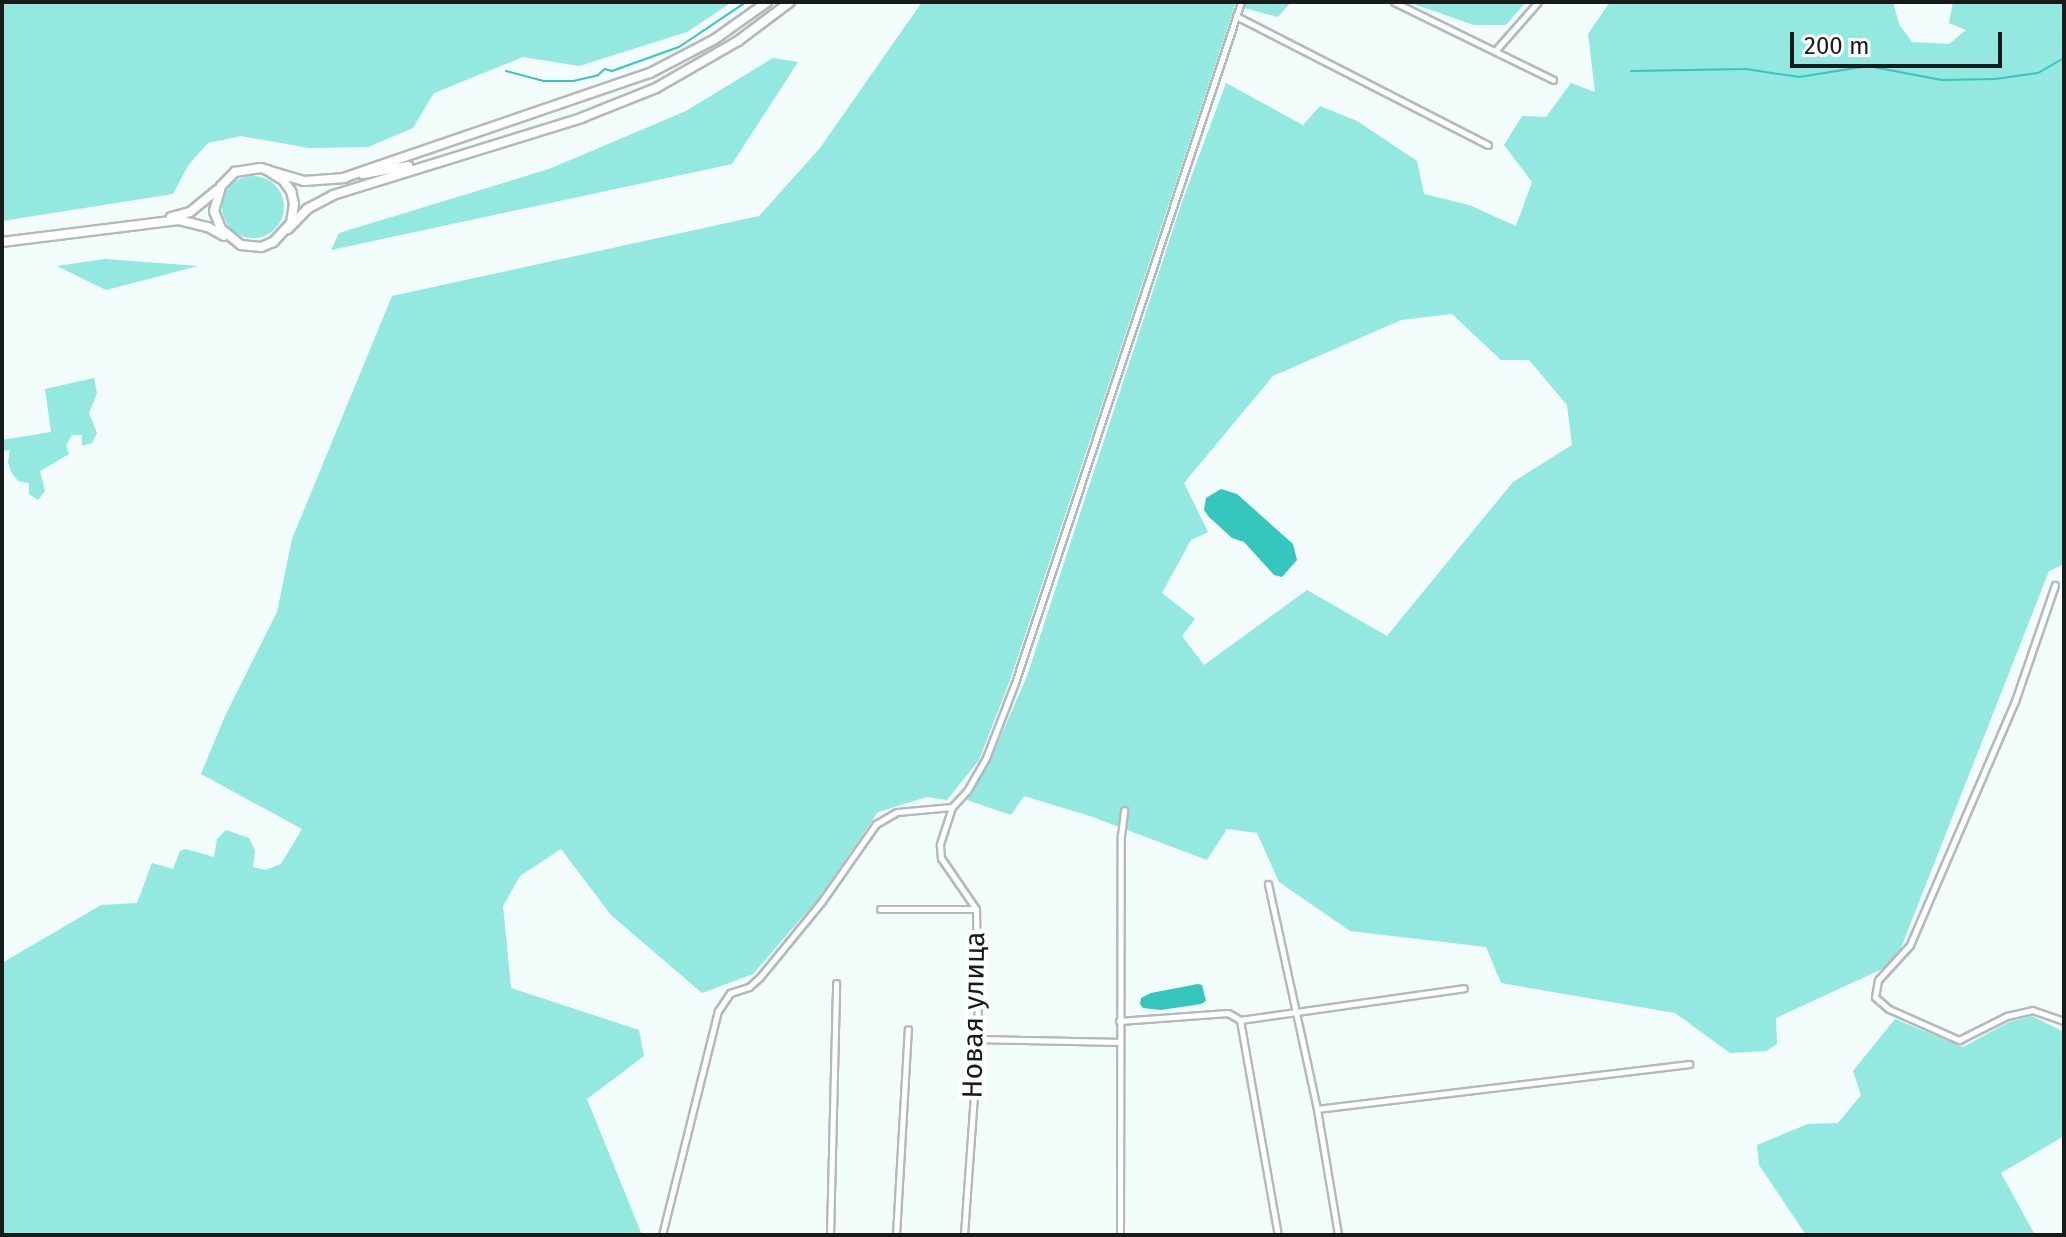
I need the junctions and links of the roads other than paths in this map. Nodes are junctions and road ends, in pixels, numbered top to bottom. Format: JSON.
{"nodes":[{"id":1,"x":767,"y":2,"type":"edge"},
{"id":2,"x":790,"y":2,"type":"edge"},
{"id":3,"x":1241,"y":2,"type":"edge"},
{"id":4,"x":1394,"y":2,"type":"edge"},
{"id":5,"x":1538,"y":2,"type":"edge"},
{"id":6,"x":1236,"y":16,"type":"junction"},
{"id":7,"x":1495,"y":51,"type":"junction"},
{"id":8,"x":1553,"y":80,"type":"dead end"},
{"id":9,"x":1488,"y":145,"type":"dead end"},
{"id":10,"x":439,"y":161,"type":"junction"},
{"id":11,"x":267,"y":170,"type":"junction"},
{"id":12,"x":343,"y":178,"type":"junction"},
{"id":13,"x":225,"y":180,"type":"junction"},
{"id":14,"x":150,"y":222,"type":"junction"},
{"id":15,"x":288,"y":229,"type":"junction"},
{"id":16,"x":2,"y":242,"type":"edge"},
{"id":17,"x":235,"y":242,"type":"junction"},
{"id":18,"x":2055,"y":585,"type":"dead end"},
{"id":19,"x":952,"y":807,"type":"junction"},
{"id":20,"x":1124,"y":810,"type":"dead end"},
{"id":21,"x":1268,"y":884,"type":"dead end"},
{"id":22,"x":880,"y":909,"type":"dead end"},
{"id":23,"x":976,"y":909,"type":"junction"},
{"id":24,"x":836,"y":983,"type":"dead end"},
{"id":25,"x":1464,"y":988,"type":"dead end"},
{"id":26,"x":1296,"y":1009,"type":"junction"},
{"id":27,"x":1240,"y":1020,"type":"junction"},
{"id":28,"x":1119,"y":1021,"type":"junction"},
{"id":29,"x":2064,"y":1021,"type":"edge"},
{"id":30,"x":908,"y":1029,"type":"dead end"},
{"id":31,"x":978,"y":1039,"type":"junction"},
{"id":32,"x":1119,"y":1042,"type":"junction"},
{"id":33,"x":1689,"y":1064,"type":"dead end"},
{"id":34,"x":1317,"y":1109,"type":"junction"},
{"id":35,"x":662,"y":1235,"type":"edge"},
{"id":36,"x":830,"y":1235,"type":"edge"},
{"id":37,"x":896,"y":1235,"type":"edge"},
{"id":38,"x":964,"y":1235,"type":"edge"},
{"id":39,"x":1120,"y":1235,"type":"edge"},
{"id":40,"x":1278,"y":1235,"type":"edge"},
{"id":41,"x":1338,"y":1235,"type":"edge"}],
"edges":[{"from":1,"to":12,"type":"street"},
{"from":2,"to":10,"type":"street"},
{"from":3,"to":6,"type":"street","name":"Новая улица"},
{"from":4,"to":7,"type":"street"},
{"from":5,"to":7,"type":"street"},
{"from":6,"to":9,"type":"street"},
{"from":6,"to":19,"type":"street","name":"Новая улица"},
{"from":7,"to":8,"type":"street"},
{"from":10,"to":12,"type":"street"},
{"from":10,"to":15,"type":"street"},
{"from":11,"to":12,"type":"street"},
{"from":11,"to":13,"type":"street"},
{"from":11,"to":15,"type":"street"},
{"from":13,"to":14,"type":"street"},
{"from":13,"to":17,"type":"street"},
{"from":14,"to":16,"type":"street"},
{"from":14,"to":17,"type":"street"},
{"from":15,"to":17,"type":"street"},
{"from":18,"to":29,"type":"street"},
{"from":19,"to":23,"type":"street","name":"Новая улица"},
{"from":19,"to":35,"type":"street"},
{"from":20,"to":28,"type":"street"},
{"from":21,"to":26,"type":"street"},
{"from":22,"to":23,"type":"street"},
{"from":23,"to":31,"type":"street","name":"Новая улица"},
{"from":24,"to":36,"type":"street"},
{"from":25,"to":26,"type":"street"},
{"from":26,"to":27,"type":"street"},
{"from":26,"to":34,"type":"street"},
{"from":27,"to":28,"type":"street"},
{"from":27,"to":40,"type":"street"},
{"from":28,"to":32,"type":"street"},
{"from":30,"to":37,"type":"street"},
{"from":31,"to":32,"type":"street"},
{"from":31,"to":38,"type":"street","name":"Новая улица"},
{"from":32,"to":39,"type":"street"},
{"from":33,"to":34,"type":"street"},
{"from":34,"to":41,"type":"street"}]}
